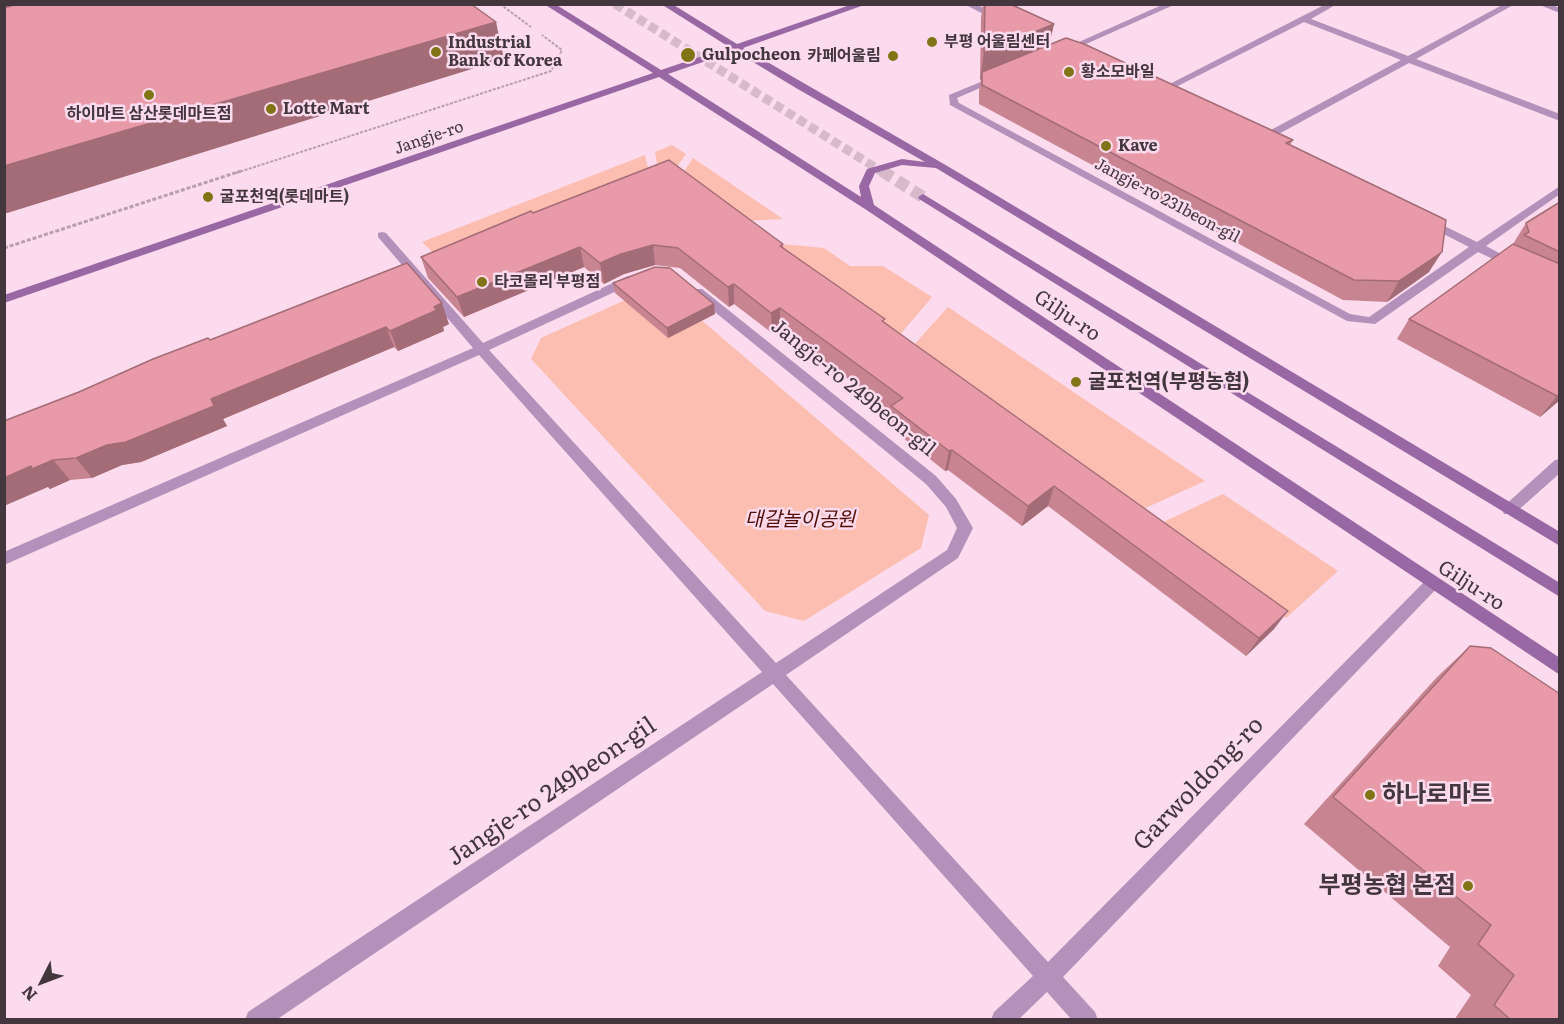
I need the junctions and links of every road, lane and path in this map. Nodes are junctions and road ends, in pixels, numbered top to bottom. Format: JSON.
{"nodes":[{"id":1,"x":500,"y":4,"type":"edge"},
{"id":2,"x":548,"y":4,"type":"edge"},
{"id":3,"x":664,"y":4,"type":"edge"},
{"id":4,"x":863,"y":4,"type":"edge"},
{"id":5,"x":968,"y":4,"type":"edge"},
{"id":6,"x":1172,"y":4,"type":"edge"},
{"id":7,"x":1332,"y":4,"type":"edge"},
{"id":8,"x":1511,"y":4,"type":"edge"},
{"id":9,"x":1541,"y":4,"type":"edge"},
{"id":10,"x":1560,"y":11,"type":"edge"},
{"id":11,"x":1304,"y":19,"type":"junction"},
{"id":12,"x":1008,"y":22,"type":"edge"},
{"id":13,"x":737,"y":48,"type":"junction"},
{"id":14,"x":1065,"y":50,"type":"edge"},
{"id":15,"x":1409,"y":60,"type":"junction"},
{"id":16,"x":660,"y":74,"type":"junction"},
{"id":17,"x":1005,"y":75,"type":"edge"},
{"id":18,"x":1161,"y":91,"type":"edge"},
{"id":19,"x":1560,"y":118,"type":"edge"},
{"id":20,"x":1271,"y":145,"type":"edge"},
{"id":21,"x":945,"y":169,"type":"junction"},
{"id":22,"x":1560,"y":189,"type":"edge"},
{"id":23,"x":923,"y":197,"type":"tunnel mouth"},
{"id":24,"x":869,"y":207,"type":"junction"},
{"id":25,"x":1415,"y":216,"type":"edge"},
{"id":26,"x":382,"y":235,"type":"dead end"},
{"id":27,"x":1477,"y":247,"type":"junction"},
{"id":28,"x":4,"y":248,"type":"edge"},
{"id":29,"x":1529,"y":272,"type":"edge"},
{"id":30,"x":647,"y":274,"type":"edge"},
{"id":31,"x":684,"y":280,"type":"edge"},
{"id":32,"x":4,"y":299,"type":"edge"},
{"id":33,"x":481,"y":349,"type":"junction"},
{"id":34,"x":1560,"y":464,"type":"edge"},
{"id":35,"x":1509,"y":510,"type":"junction"},
{"id":36,"x":1560,"y":540,"type":"edge"},
{"id":37,"x":4,"y":559,"type":"edge"},
{"id":38,"x":1432,"y":585,"type":"junction"},
{"id":39,"x":1560,"y":591,"type":"edge"},
{"id":40,"x":1560,"y":668,"type":"edge"},
{"id":41,"x":773,"y":672,"type":"junction"},
{"id":42,"x":1048,"y":977,"type":"junction"},
{"id":43,"x":256,"y":1020,"type":"edge"},
{"id":44,"x":1002,"y":1020,"type":"edge"},
{"id":45,"x":1087,"y":1020,"type":"edge"}],
"edges":[{"from":1,"to":28,"type":"path"},
{"from":2,"to":16,"type":"main road","name":"Gilju-ro"},
{"from":3,"to":13,"type":"main road"},
{"from":4,"to":13,"type":"main road","name":"Jangje-ro"},
{"from":5,"to":12,"type":"street"},
{"from":6,"to":14,"type":"street"},
{"from":7,"to":11,"type":"street"},
{"from":8,"to":15,"type":"street"},
{"from":9,"to":10,"type":"street"},
{"from":11,"to":15,"type":"street"},
{"from":11,"to":18,"type":"street"},
{"from":13,"to":16,"type":"main road","name":"Jangje-ro"},
{"from":13,"to":21,"type":"main road"},
{"from":15,"to":19,"type":"street"},
{"from":15,"to":20,"type":"street"},
{"from":16,"to":24,"type":"main road","name":"Gilju-ro"},
{"from":16,"to":32,"type":"main road","name":"Jangje-ro"},
{"from":17,"to":27,"type":"street","name":"Jangje-ro 231beon-gil"},
{"from":21,"to":24,"type":"main road"},
{"from":21,"to":35,"type":"main road"},
{"from":22,"to":27,"type":"street","name":"Jangje-ro 231beon-gil"},
{"from":23,"to":39,"type":"main road","name":"Gilju-ro"},
{"from":24,"to":38,"type":"main road","name":"Gilju-ro"},
{"from":25,"to":27,"type":"street"},
{"from":26,"to":33,"type":"street"},
{"from":27,"to":29,"type":"street"},
{"from":30,"to":33,"type":"street"},
{"from":31,"to":41,"type":"street","name":"Jangje-ro 249beon-gil"},
{"from":33,"to":37,"type":"street"},
{"from":33,"to":41,"type":"street"},
{"from":34,"to":35,"type":"street"},
{"from":35,"to":36,"type":"main road"},
{"from":38,"to":40,"type":"main road","name":"Gilju-ro"},
{"from":38,"to":42,"type":"street","name":"Garwoldong-ro"},
{"from":41,"to":42,"type":"street"},
{"from":41,"to":43,"type":"street","name":"Jangje-ro 249beon-gil"},
{"from":42,"to":44,"type":"street","name":"Garwoldong-ro"},
{"from":42,"to":45,"type":"street"}]}
